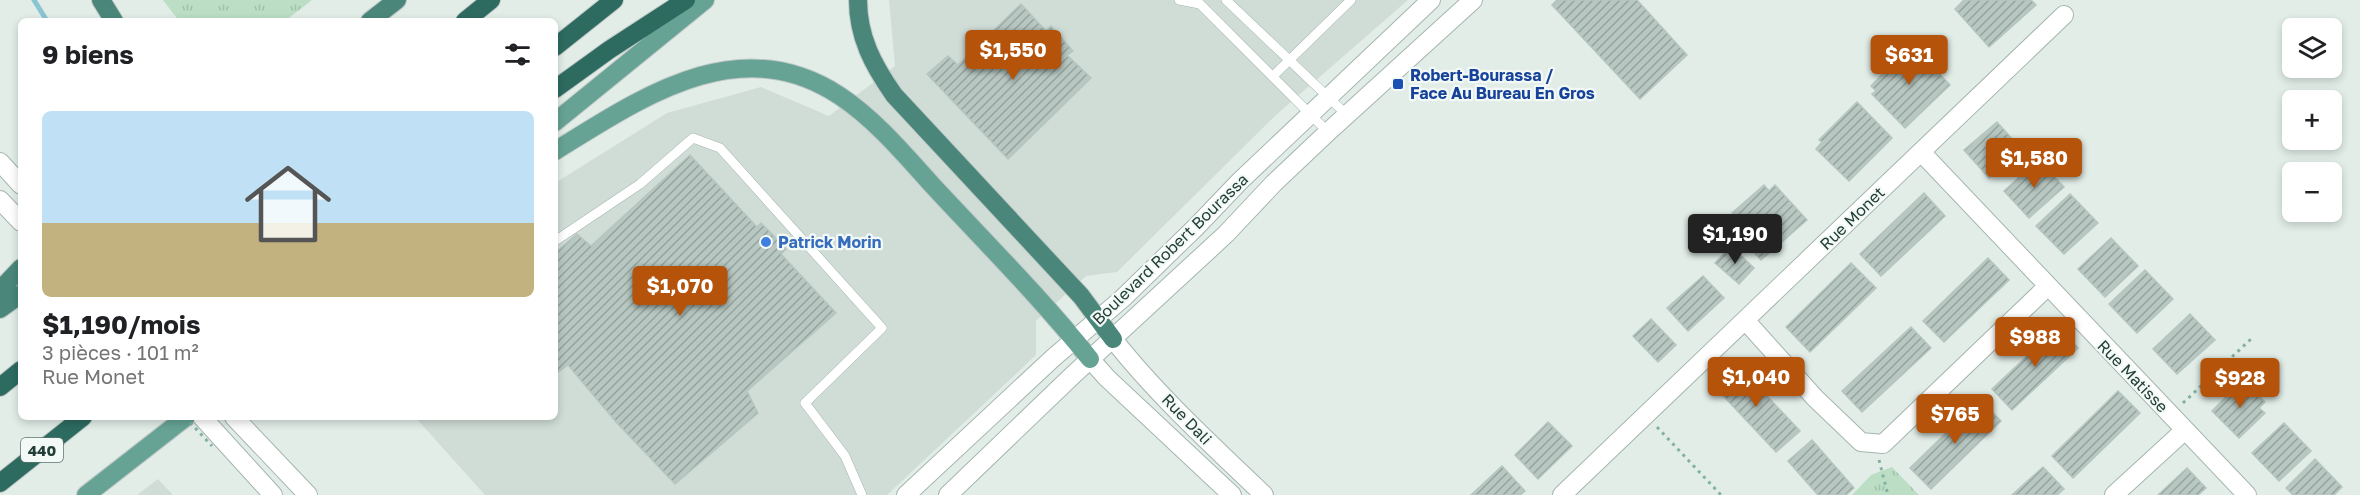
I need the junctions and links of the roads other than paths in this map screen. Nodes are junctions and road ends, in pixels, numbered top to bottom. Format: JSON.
{"nodes":[{"id":1,"x":101,"y":0,"type":"edge"},
{"id":2,"x":397,"y":0,"type":"edge"},
{"id":3,"x":491,"y":0,"type":"edge"},
{"id":4,"x":614,"y":0,"type":"edge"},
{"id":5,"x":686,"y":0,"type":"edge"},
{"id":6,"x":705,"y":0,"type":"edge"},
{"id":7,"x":858,"y":0,"type":"edge"},
{"id":8,"x":1179,"y":0,"type":"edge"},
{"id":9,"x":1226,"y":0,"type":"edge"},
{"id":10,"x":1351,"y":0,"type":"edge"},
{"id":11,"x":1431,"y":0,"type":"edge"},
{"id":12,"x":1473,"y":0,"type":"edge"},
{"id":13,"x":1202,"y":2,"type":"edge"},
{"id":14,"x":2064,"y":15,"type":"dead end"},
{"id":15,"x":112,"y":18,"type":"edge"},
{"id":16,"x":374,"y":18,"type":"edge"},
{"id":17,"x":469,"y":18,"type":"edge"},
{"id":18,"x":558,"y":44,"type":"edge"},
{"id":19,"x":1289,"y":60,"type":"junction"},
{"id":20,"x":1273,"y":76,"type":"junction"},
{"id":21,"x":558,"y":87,"type":"edge"},
{"id":22,"x":1328,"y":97,"type":"junction"},
{"id":23,"x":1311,"y":114,"type":"junction"},
{"id":24,"x":1347,"y":115,"type":"junction"},
{"id":25,"x":558,"y":121,"type":"edge"},
{"id":26,"x":1328,"y":132,"type":"junction"},
{"id":27,"x":558,"y":149,"type":"edge"},
{"id":28,"x":1921,"y":152,"type":"junction"},
{"id":29,"x":0,"y":162,"type":"edge"},
{"id":30,"x":18,"y":182,"type":"edge"},
{"id":31,"x":0,"y":200,"type":"edge"},
{"id":32,"x":18,"y":219,"type":"edge"},
{"id":33,"x":558,"y":239,"type":"edge"},
{"id":34,"x":18,"y":271,"type":"edge"},
{"id":35,"x":2048,"y":286,"type":"junction"},
{"id":36,"x":0,"y":290,"type":"edge"},
{"id":37,"x":18,"y":296,"type":"edge"},
{"id":38,"x":0,"y":309,"type":"edge"},
{"id":39,"x":1099,"y":319,"type":"junction"},
{"id":40,"x":1745,"y":320,"type":"junction"},
{"id":41,"x":1075,"y":339,"type":"junction"},
{"id":42,"x":1113,"y":339,"type":"junction"},
{"id":43,"x":1090,"y":359,"type":"junction"},
{"id":44,"x":18,"y":372,"type":"edge"},
{"id":45,"x":0,"y":387,"type":"edge"},
{"id":46,"x":79,"y":420,"type":"edge"},
{"id":47,"x":181,"y":420,"type":"edge"},
{"id":48,"x":204,"y":420,"type":"edge"},
{"id":49,"x":237,"y":420,"type":"edge"},
{"id":50,"x":2186,"y":430,"type":"junction"},
{"id":51,"x":0,"y":483,"type":"edge"},
{"id":52,"x":87,"y":495,"type":"edge"},
{"id":53,"x":273,"y":495,"type":"edge"},
{"id":54,"x":308,"y":495,"type":"edge"},
{"id":55,"x":862,"y":495,"type":"edge"},
{"id":56,"x":906,"y":495,"type":"edge"},
{"id":57,"x":948,"y":495,"type":"edge"},
{"id":58,"x":1232,"y":495,"type":"edge"},
{"id":59,"x":1264,"y":495,"type":"edge"},
{"id":60,"x":1562,"y":495,"type":"edge"},
{"id":61,"x":2114,"y":495,"type":"edge"},
{"id":62,"x":2247,"y":495,"type":"edge"}],
"edges":[{"from":1,"to":15,"type":"highway"},
{"from":2,"to":16,"type":"highway"},
{"from":3,"to":17,"type":"highway"},
{"from":4,"to":18,"type":"highway"},
{"from":5,"to":21,"type":"highway"},
{"from":6,"to":25,"type":"main road"},
{"from":7,"to":39,"type":"highway"},
{"from":8,"to":13,"type":"lane"},
{"from":9,"to":19,"type":"lane"},
{"from":10,"to":19,"type":"lane"},
{"from":11,"to":22,"type":"street","name":"Boulevard Robert Bourassa"},
{"from":12,"to":24,"type":"street","name":"Boulevard Robert Bourassa"},
{"from":13,"to":20,"type":"lane"},
{"from":14,"to":28,"type":"street","name":"Rue Monet"},
{"from":19,"to":20,"type":"lane"},
{"from":19,"to":22,"type":"lane"},
{"from":20,"to":23,"type":"lane"},
{"from":22,"to":23,"type":"street","name":"Boulevard Robert Bourassa"},
{"from":22,"to":24,"type":"lane"},
{"from":23,"to":26,"type":"lane"},
{"from":23,"to":39,"type":"street","name":"Boulevard Robert Bourassa"},
{"from":24,"to":26,"type":"street","name":"Boulevard Robert Bourassa"},
{"from":26,"to":42,"type":"street","name":"Boulevard Robert Bourassa"},
{"from":27,"to":41,"type":"main road"},
{"from":28,"to":35,"type":"street","name":"Rue Matisse"},
{"from":28,"to":40,"type":"street","name":"Rue Monet"},
{"from":29,"to":30,"type":"street"},
{"from":31,"to":32,"type":"street"},
{"from":33,"to":55,"type":"lane"},
{"from":34,"to":36,"type":"highway"},
{"from":35,"to":40,"type":"street"},
{"from":35,"to":50,"type":"street","name":"Rue Matisse"},
{"from":37,"to":38,"type":"highway"},
{"from":39,"to":41,"type":"street","name":"Boulevard Robert Bourassa"},
{"from":39,"to":42,"type":"highway"},
{"from":40,"to":60,"type":"street","name":"Rue Monet"},
{"from":41,"to":43,"type":"main road"},
{"from":41,"to":56,"type":"street","name":"Boulevard Robert Bourassa"},
{"from":42,"to":43,"type":"street","name":"Boulevard Robert Bourassa"},
{"from":42,"to":59,"type":"street","name":"Rue Dali"},
{"from":43,"to":57,"type":"street","name":"Boulevard Robert Bourassa"},
{"from":43,"to":58,"type":"street","name":"Rue Dali"},
{"from":44,"to":45,"type":"highway"},
{"from":46,"to":51,"type":"highway","number":"440"},
{"from":47,"to":52,"type":"main road"},
{"from":48,"to":53,"type":"street"},
{"from":49,"to":54,"type":"street"},
{"from":50,"to":61,"type":"street"},
{"from":50,"to":62,"type":"street","name":"Rue Matisse"}]}
